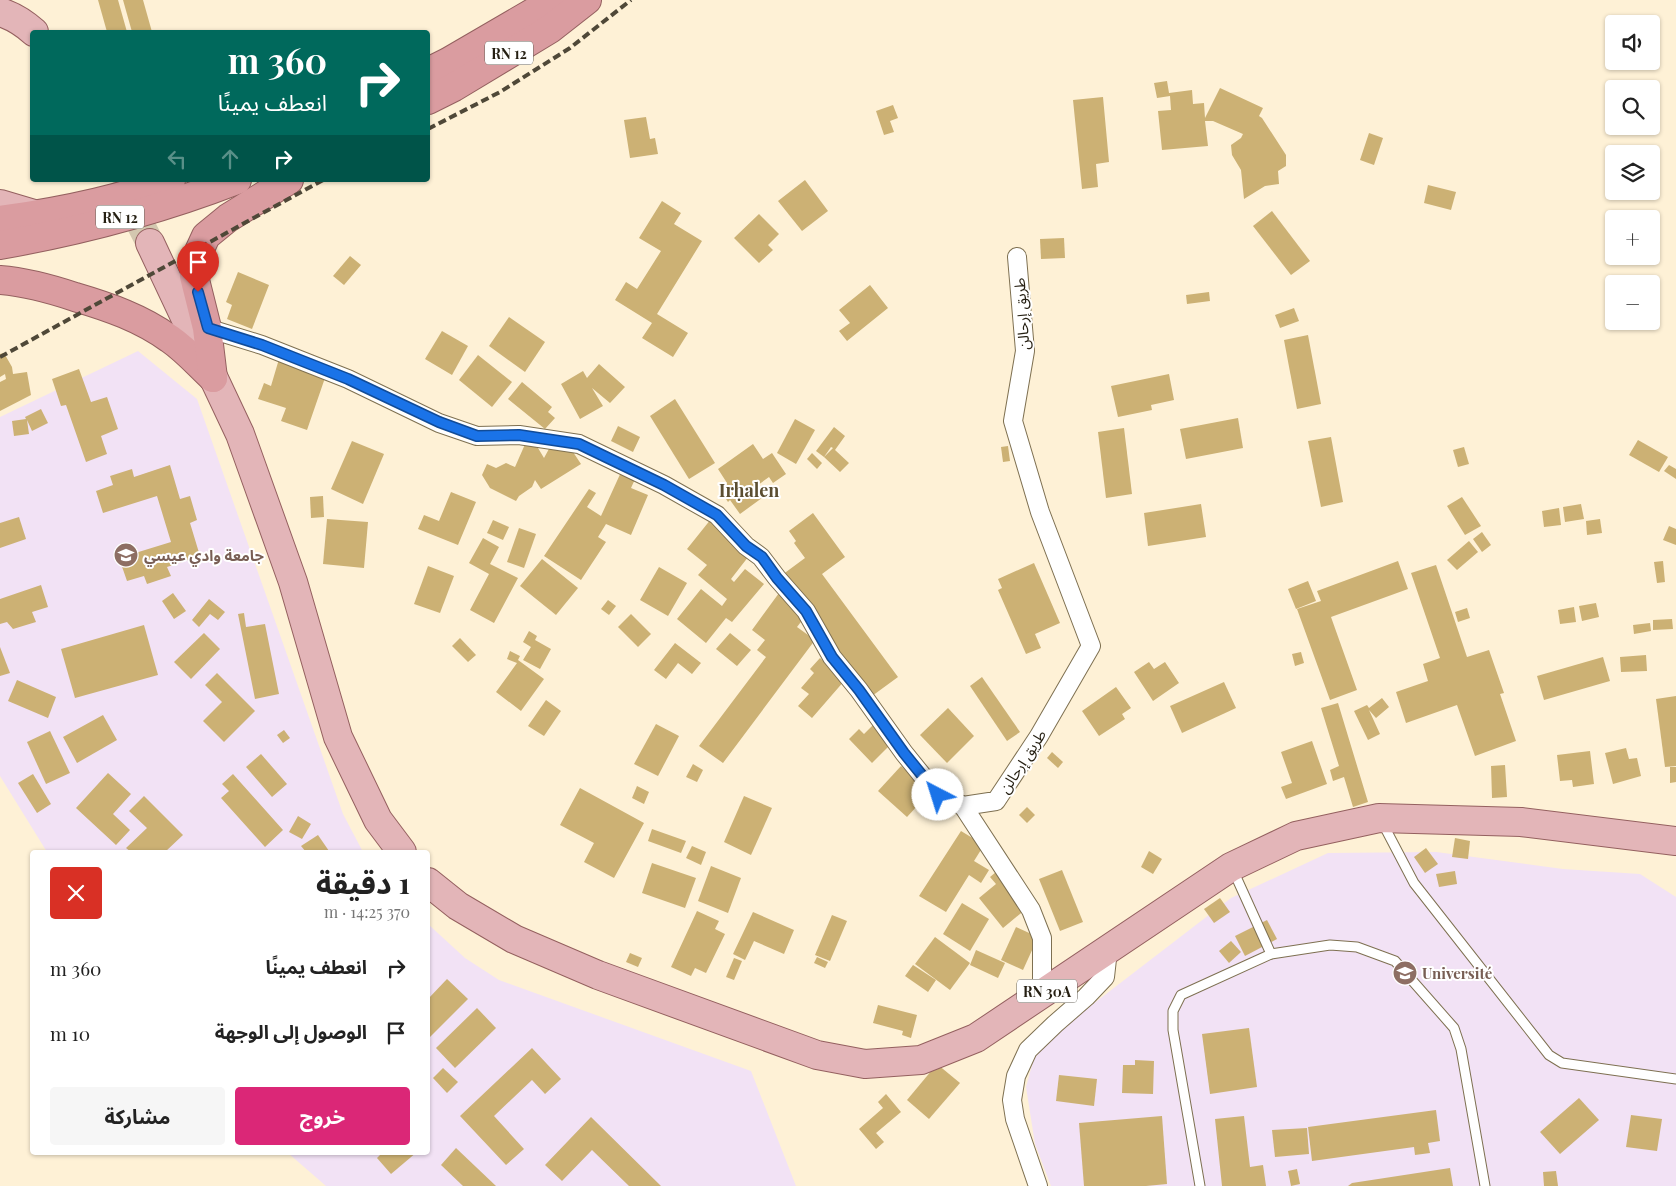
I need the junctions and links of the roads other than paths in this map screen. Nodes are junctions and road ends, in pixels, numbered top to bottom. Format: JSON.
{"nodes":[{"id":1,"x":551,"y":0,"type":"edge"},
{"id":2,"x":587,"y":0,"type":"edge"},
{"id":3,"x":0,"y":12,"type":"edge"},
{"id":4,"x":32,"y":30,"type":"edge"},
{"id":5,"x":430,"y":71,"type":"edge"},
{"id":6,"x":430,"y":99,"type":"edge"},
{"id":7,"x":165,"y":182,"type":"edge"},
{"id":8,"x":233,"y":182,"type":"edge"},
{"id":9,"x":286,"y":182,"type":"edge"},
{"id":10,"x":0,"y":204,"type":"edge"},
{"id":11,"x":37,"y":215,"type":"junction"},
{"id":12,"x":0,"y":220,"type":"edge"},
{"id":13,"x":150,"y":243,"type":"tunnel mouth"},
{"id":14,"x":0,"y":245,"type":"edge"},
{"id":15,"x":1017,"y":257,"type":"dead end"},
{"id":16,"x":0,"y":280,"type":"edge"},
{"id":17,"x":208,"y":328,"type":"junction"},
{"id":18,"x":213,"y":378,"type":"junction"},
{"id":19,"x":963,"y":806,"type":"junction"},
{"id":20,"x":1379,"y":818,"type":"junction"},
{"id":21,"x":1675,"y":842,"type":"edge"},
{"id":22,"x":400,"y":850,"type":"edge"},
{"id":23,"x":1231,"y":866,"type":"junction"},
{"id":24,"x":430,"y":884,"type":"edge"},
{"id":25,"x":1108,"y":950,"type":"junction"},
{"id":26,"x":1271,"y":954,"type":"junction"},
{"id":27,"x":1042,"y":994,"type":"junction"},
{"id":28,"x":1676,"y":1078,"type":"edge"},
{"id":29,"x":1038,"y":1186,"type":"edge"},
{"id":30,"x":1200,"y":1186,"type":"edge"},
{"id":31,"x":1485,"y":1186,"type":"edge"}],
"edges":[{"from":1,"to":5,"type":"highway","number":"RN 12"},
{"from":2,"to":6,"type":"highway","number":"RN 12"},
{"from":3,"to":4,"type":"main road"},
{"from":7,"to":11,"type":"highway","number":"RN 12"},
{"from":8,"to":14,"type":"highway","number":"RN 12"},
{"from":9,"to":17,"type":"highway"},
{"from":10,"to":11,"type":"main road"},
{"from":11,"to":12,"type":"highway","number":"RN 12"},
{"from":13,"to":18,"type":"main road"},
{"from":15,"to":19,"type":"street","name":"طريق إرحالن"},
{"from":16,"to":18,"type":"highway"},
{"from":17,"to":18,"type":"highway"},
{"from":17,"to":19,"type":"street"},
{"from":18,"to":22,"type":"main road"},
{"from":19,"to":27,"type":"street"},
{"from":20,"to":21,"type":"main road","number":"RN 30A"},
{"from":20,"to":23,"type":"main road","number":"RN 30A"},
{"from":20,"to":28,"type":"lane"},
{"from":23,"to":25,"type":"main road","number":"RN 30A"},
{"from":23,"to":26,"type":"lane"},
{"from":24,"to":27,"type":"main road","number":"RN 30A"},
{"from":25,"to":27,"type":"main road","number":"RN 30A"},
{"from":25,"to":29,"type":"street"},
{"from":26,"to":30,"type":"lane"},
{"from":26,"to":31,"type":"lane"}]}
